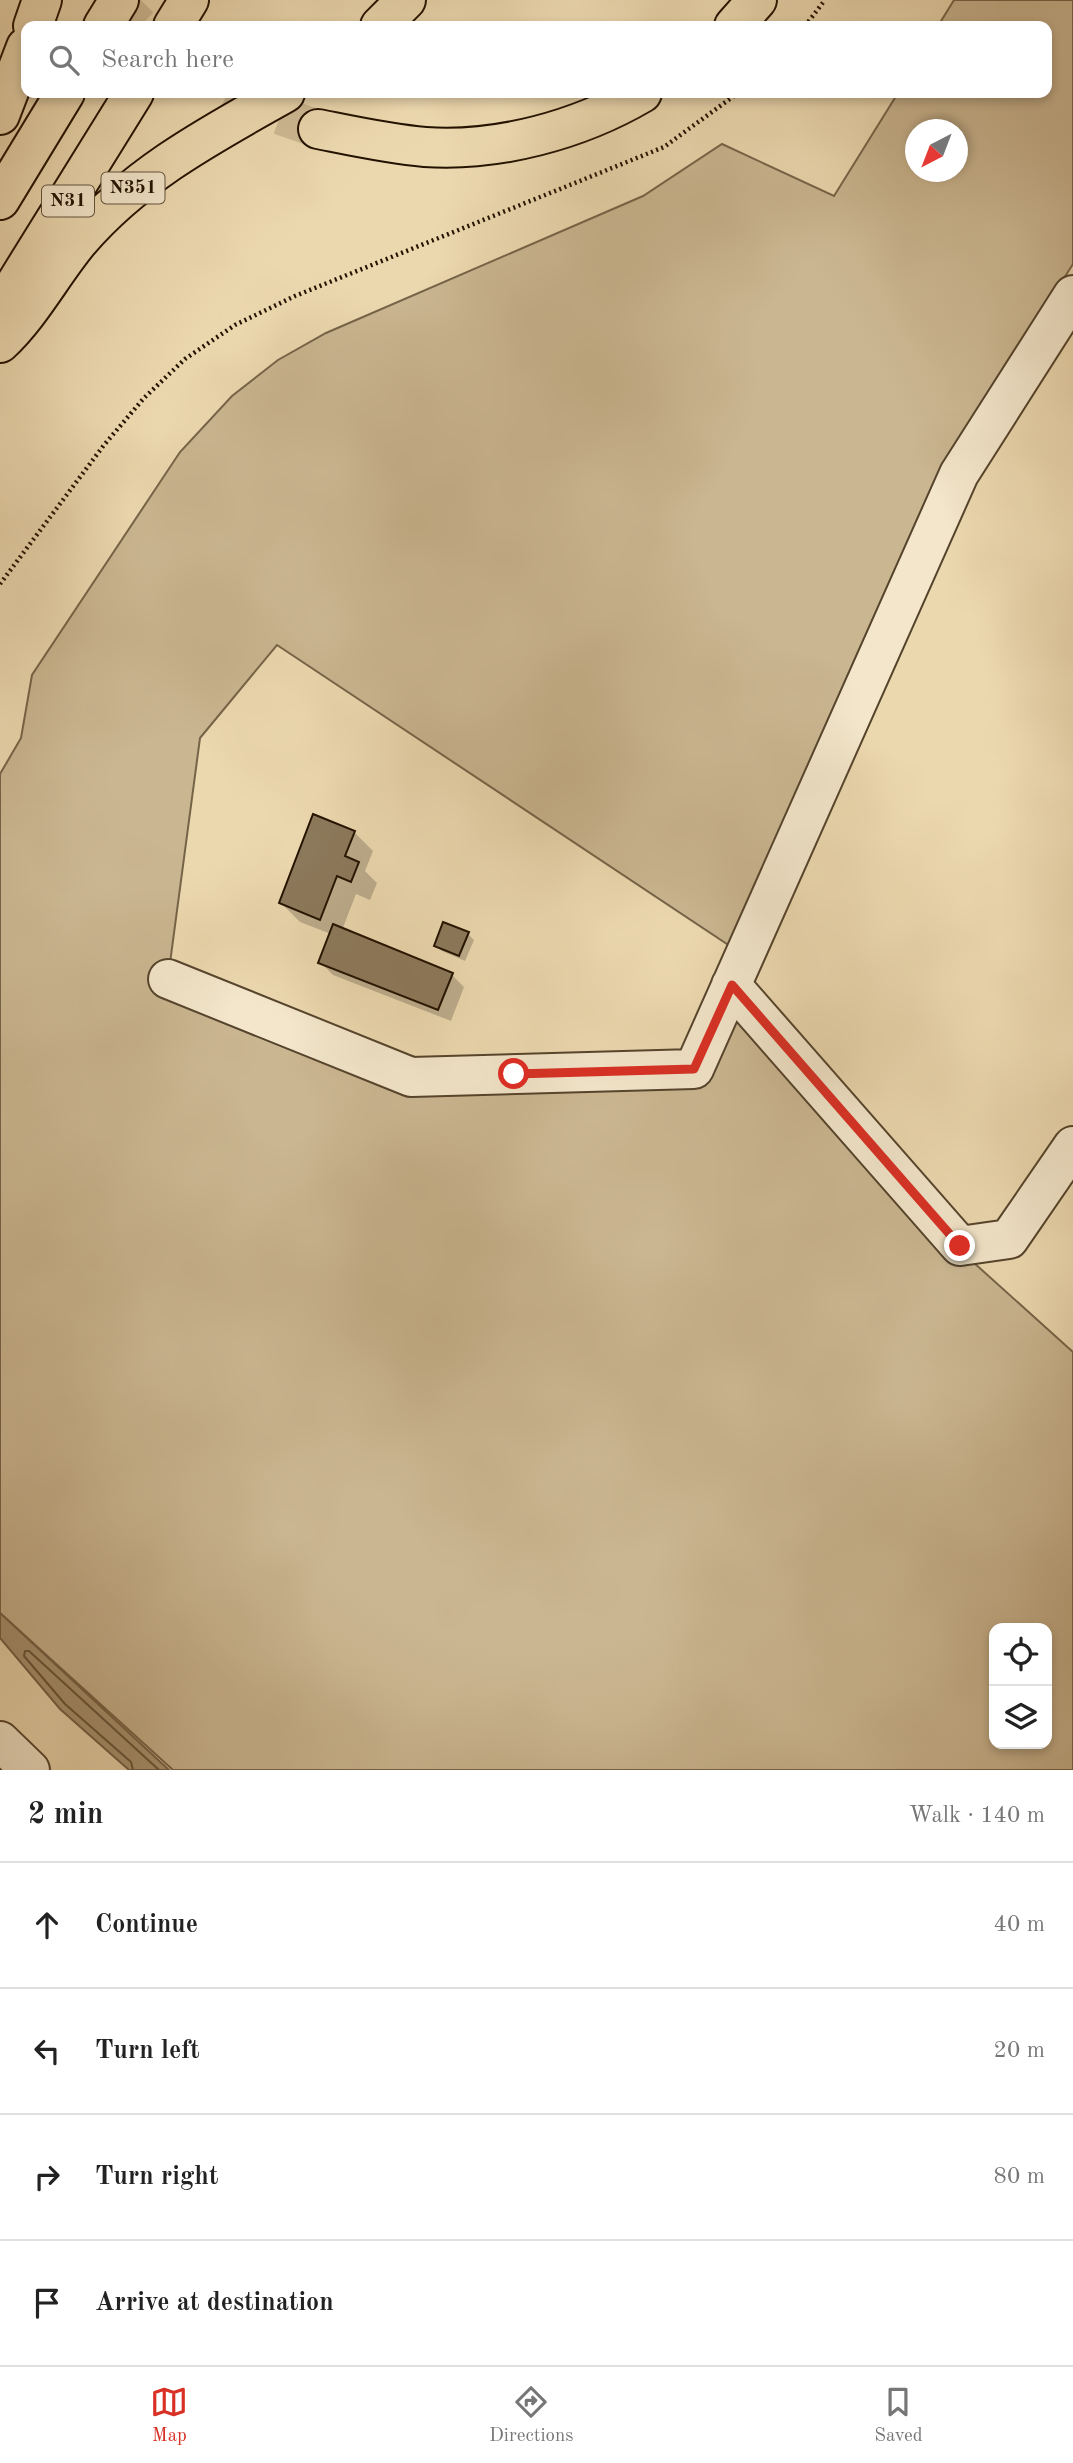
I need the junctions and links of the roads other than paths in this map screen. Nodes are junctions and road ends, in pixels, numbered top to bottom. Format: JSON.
{"nodes":[{"id":1,"x":42,"y":0,"type":"edge"},
{"id":2,"x":119,"y":0,"type":"edge"},
{"id":3,"x":189,"y":0,"type":"edge"},
{"id":4,"x":406,"y":0,"type":"edge"},
{"id":5,"x":757,"y":0,"type":"edge"},
{"id":6,"x":35,"y":21,"type":"edge"},
{"id":7,"x":106,"y":21,"type":"edge"},
{"id":8,"x":176,"y":21,"type":"edge"},
{"id":9,"x":385,"y":21,"type":"edge"},
{"id":10,"x":738,"y":21,"type":"edge"},
{"id":11,"x":21,"y":60,"type":"edge"},
{"id":12,"x":62,"y":98,"type":"edge"},
{"id":13,"x":131,"y":98,"type":"edge"},
{"id":14,"x":276,"y":98,"type":"edge"},
{"id":15,"x":633,"y":98,"type":"edge"},
{"id":16,"x":0,"y":116,"type":"edge"},
{"id":17,"x":318,"y":129,"type":"tunnel mouth"},
{"id":18,"x":0,"y":200,"type":"edge"},
{"id":19,"x":1073,"y":295,"type":"edge"},
{"id":20,"x":0,"y":309,"type":"edge"},
{"id":21,"x":0,"y":343,"type":"edge"},
{"id":22,"x":168,"y":978,"type":"dead end"},
{"id":23,"x":732,"y":985,"type":"junction"},
{"id":24,"x":1073,"y":1146,"type":"edge"},
{"id":25,"x":0,"y":1741,"type":"edge"},
{"id":26,"x":30,"y":1770,"type":"edge"}],
"edges":[{"from":1,"to":6,"type":"highway"},
{"from":2,"to":7,"type":"highway"},
{"from":3,"to":8,"type":"highway"},
{"from":4,"to":9,"type":"highway"},
{"from":5,"to":10,"type":"highway"},
{"from":11,"to":16,"type":"highway"},
{"from":12,"to":18,"type":"highway","number":"N31"},
{"from":13,"to":20,"type":"highway","number":"N31"},
{"from":14,"to":21,"type":"highway","number":"N351"},
{"from":15,"to":17,"type":"highway"},
{"from":19,"to":23,"type":"street"},
{"from":22,"to":23,"type":"street"},
{"from":23,"to":24,"type":"street"},
{"from":25,"to":26,"type":"street"}]}
